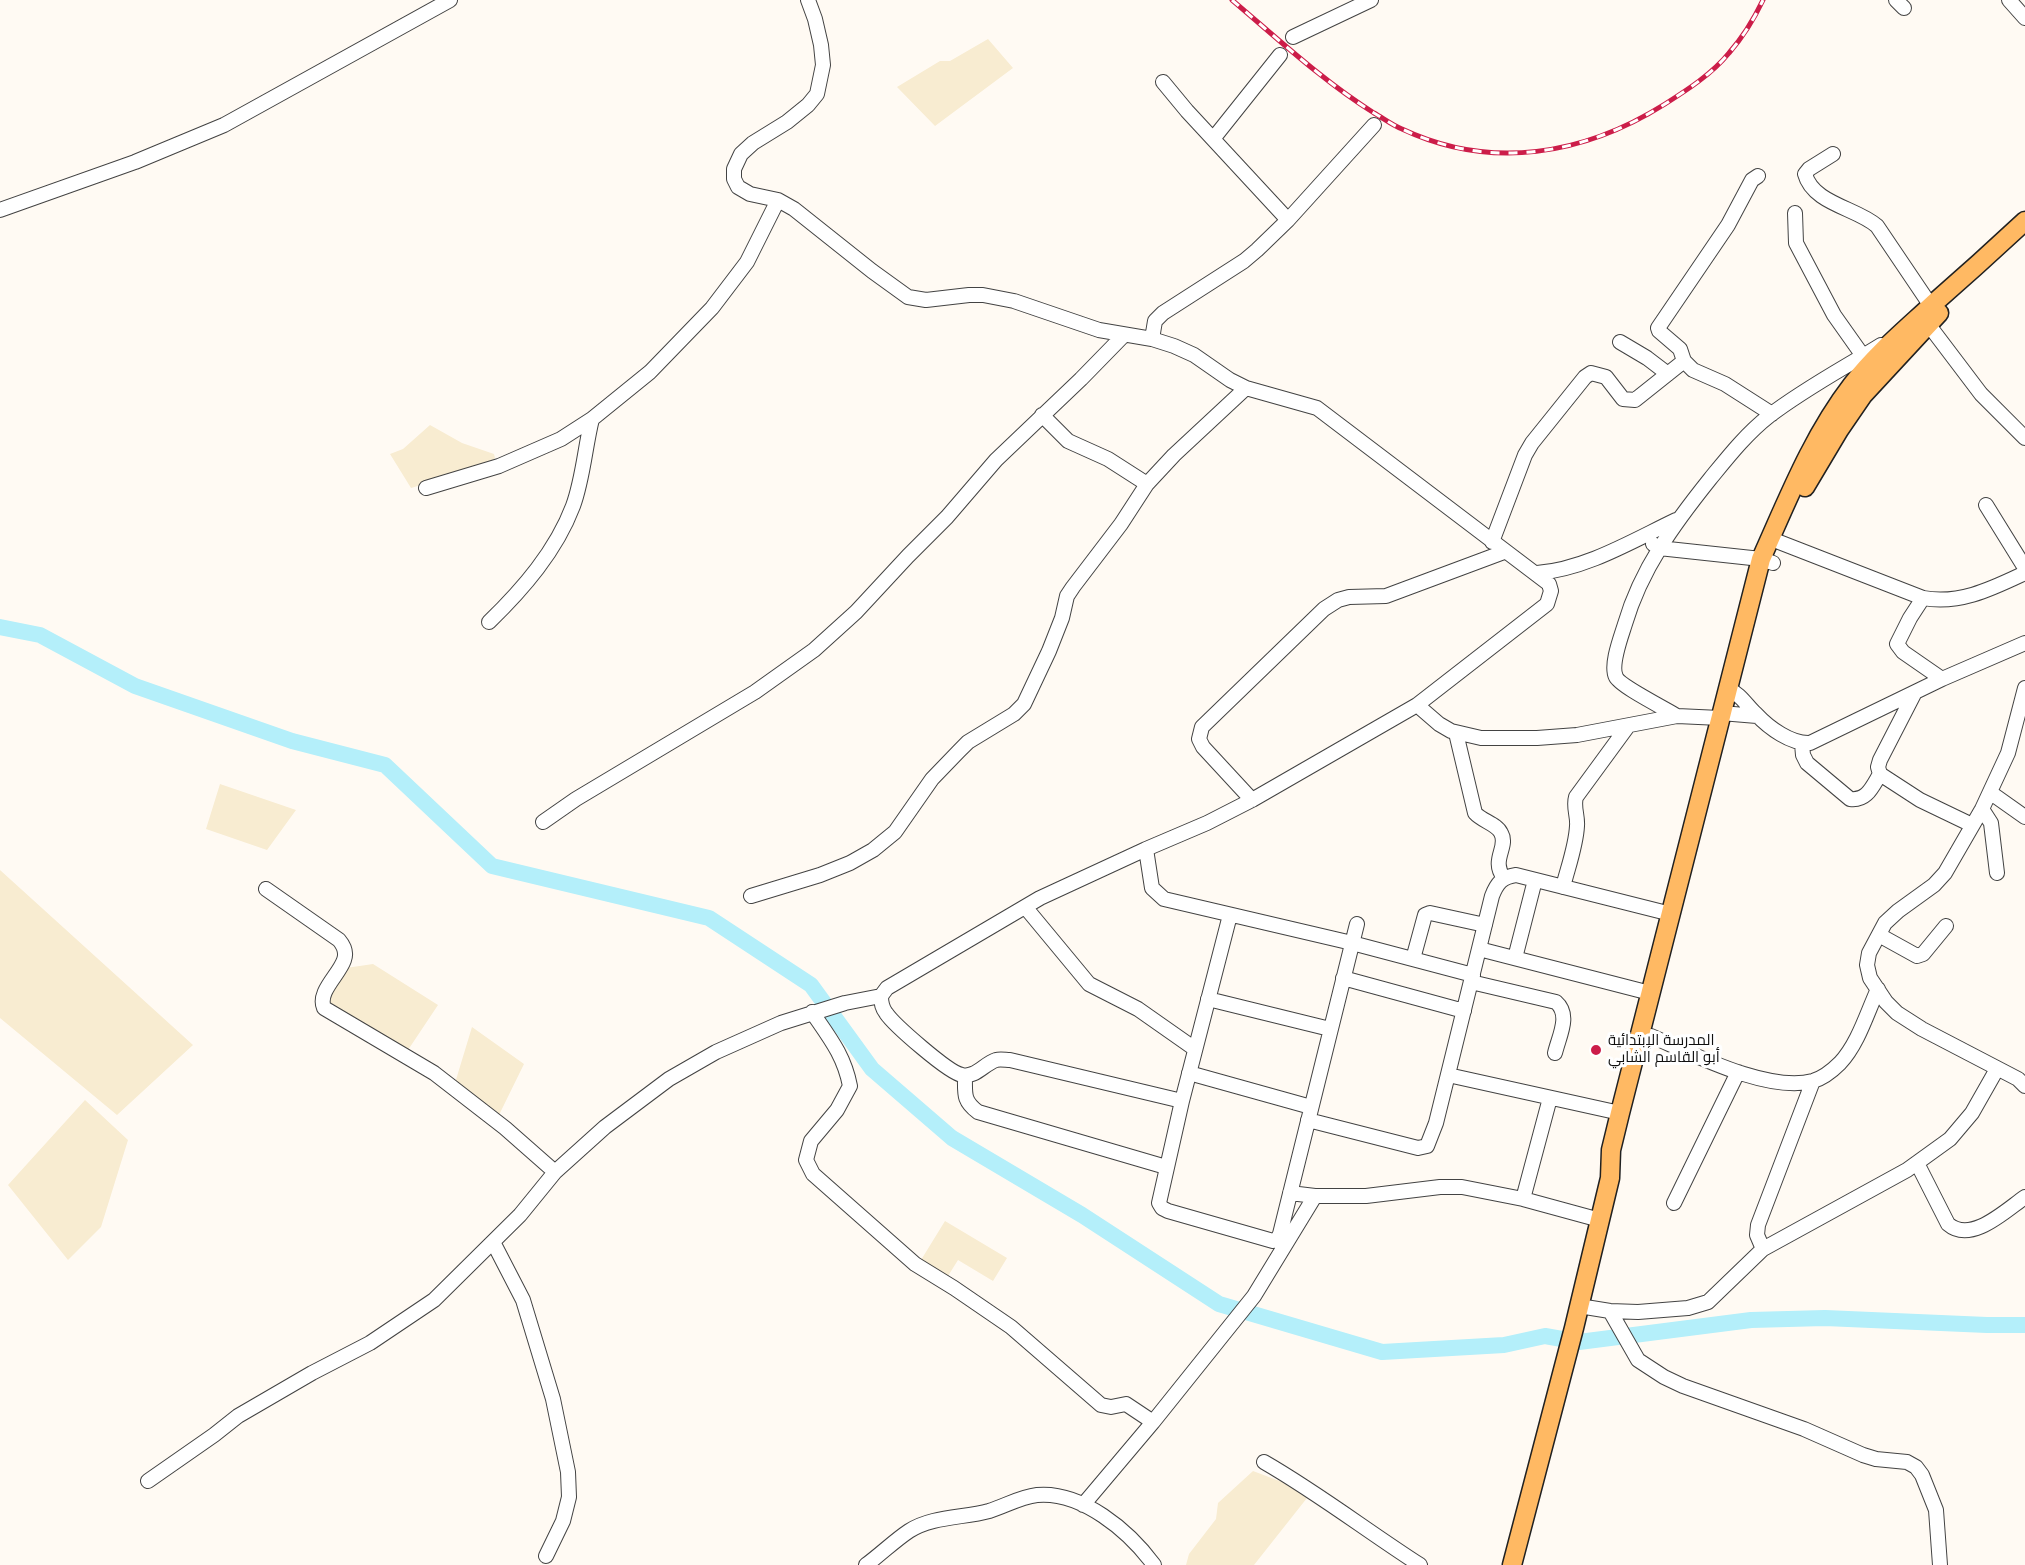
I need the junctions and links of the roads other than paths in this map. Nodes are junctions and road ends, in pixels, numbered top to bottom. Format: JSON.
{"nodes":[{"id":1,"x":450,"y":0,"type":"edge"},
{"id":2,"x":807,"y":0,"type":"edge"},
{"id":3,"x":1371,"y":0,"type":"edge"},
{"id":4,"x":2009,"y":0,"type":"edge"},
{"id":5,"x":2025,"y":18,"type":"edge"},
{"id":6,"x":1293,"y":37,"type":"dead end"},
{"id":7,"x":1280,"y":55,"type":"dead end"},
{"id":8,"x":1163,"y":82,"type":"dead end"},
{"id":9,"x":1374,"y":125,"type":"dead end"},
{"id":10,"x":1213,"y":139,"type":"junction"},
{"id":11,"x":1833,"y":154,"type":"dead end"},
{"id":12,"x":1758,"y":176,"type":"dead end"},
{"id":13,"x":778,"y":200,"type":"junction"},
{"id":14,"x":0,"y":210,"type":"edge"},
{"id":15,"x":1795,"y":213,"type":"dead end"},
{"id":16,"x":1288,"y":220,"type":"junction"},
{"id":17,"x":2023,"y":232,"type":"edge"},
{"id":18,"x":1930,"y":315,"type":"junction"},
{"id":19,"x":1123,"y":336,"type":"junction"},
{"id":20,"x":1896,"y":336,"type":"junction"},
{"id":21,"x":1152,"y":339,"type":"junction"},
{"id":22,"x":1620,"y":342,"type":"dead end"},
{"id":23,"x":1863,"y":356,"type":"junction"},
{"id":24,"x":1684,"y":361,"type":"junction"},
{"id":25,"x":1668,"y":374,"type":"junction"},
{"id":26,"x":1246,"y":388,"type":"junction"},
{"id":27,"x":1772,"y":414,"type":"junction"},
{"id":28,"x":1042,"y":415,"type":"junction"},
{"id":29,"x":592,"y":419,"type":"junction"},
{"id":30,"x":2025,"y":438,"type":"edge"},
{"id":31,"x":1147,"y":484,"type":"junction"},
{"id":32,"x":426,"y":488,"type":"dead end"},
{"id":33,"x":1986,"y":505,"type":"dead end"},
{"id":34,"x":1678,"y":519,"type":"junction"},
{"id":35,"x":1642,"y":536,"type":"junction"},
{"id":36,"x":1492,"y":542,"type":"junction"},
{"id":37,"x":1779,"y":542,"type":"junction"},
{"id":38,"x":1659,"y":548,"type":"junction"},
{"id":39,"x":1504,"y":552,"type":"junction"},
{"id":40,"x":1767,"y":561,"type":"junction"},
{"id":41,"x":2025,"y":568,"type":"edge"},
{"id":42,"x":1537,"y":573,"type":"junction"},
{"id":43,"x":2025,"y":573,"type":"edge"},
{"id":44,"x":1923,"y":598,"type":"junction"},
{"id":45,"x":489,"y":622,"type":"dead end"},
{"id":46,"x":2025,"y":643,"type":"edge"},
{"id":47,"x":1942,"y":679,"type":"junction"},
{"id":48,"x":2025,"y":688,"type":"edge"},
{"id":49,"x":1732,"y":691,"type":"junction"},
{"id":50,"x":1914,"y":694,"type":"junction"},
{"id":51,"x":1417,"y":705,"type":"junction"},
{"id":52,"x":1724,"y":715,"type":"junction"},
{"id":53,"x":1677,"y":716,"type":"junction"},
{"id":54,"x":1757,"y":716,"type":"junction"},
{"id":55,"x":2022,"y":721,"type":"edge"},
{"id":56,"x":1628,"y":726,"type":"junction"},
{"id":57,"x":1456,"y":733,"type":"junction"},
{"id":58,"x":1802,"y":744,"type":"junction"},
{"id":59,"x":1880,"y":774,"type":"junction"},
{"id":60,"x":1991,"y":793,"type":"junction"},
{"id":61,"x":1252,"y":801,"type":"junction"},
{"id":62,"x":1982,"y":809,"type":"junction"},
{"id":63,"x":2025,"y":817,"type":"edge"},
{"id":64,"x":543,"y":822,"type":"dead end"},
{"id":65,"x":1972,"y":825,"type":"junction"},
{"id":66,"x":1146,"y":849,"type":"junction"},
{"id":67,"x":1997,"y":873,"type":"dead end"},
{"id":68,"x":1504,"y":878,"type":"junction"},
{"id":69,"x":1535,"y":880,"type":"junction"},
{"id":70,"x":1563,"y":887,"type":"junction"},
{"id":71,"x":266,"y":889,"type":"dead end"},
{"id":72,"x":751,"y":897,"type":"dead end"},
{"id":73,"x":1026,"y":908,"type":"junction"},
{"id":74,"x":1671,"y":914,"type":"junction"},
{"id":75,"x":1230,"y":915,"type":"junction"},
{"id":76,"x":1357,"y":924,"type":"dead end"},
{"id":77,"x":1485,"y":925,"type":"junction"},
{"id":78,"x":1946,"y":927,"type":"dead end"},
{"id":79,"x":1879,"y":935,"type":"junction"},
{"id":80,"x":1352,"y":943,"type":"junction"},
{"id":81,"x":1479,"y":949,"type":"junction"},
{"id":82,"x":1515,"y":958,"type":"junction"},
{"id":83,"x":1413,"y":959,"type":"junction"},
{"id":84,"x":1343,"y":978,"type":"junction"},
{"id":85,"x":1472,"y":978,"type":"junction"},
{"id":86,"x":1878,"y":989,"type":"junction"},
{"id":87,"x":1650,"y":993,"type":"junction"},
{"id":88,"x":881,"y":996,"type":"junction"},
{"id":89,"x":1208,"y":999,"type":"junction"},
{"id":90,"x":1464,"y":1011,"type":"junction"},
{"id":91,"x":812,"y":1012,"type":"junction"},
{"id":92,"x":1330,"y":1029,"type":"junction"},
{"id":93,"x":1651,"y":1036,"type":"junction"},
{"id":94,"x":1195,"y":1049,"type":"junction"},
{"id":95,"x":1555,"y":1053,"type":"dead end"},
{"id":96,"x":1997,"y":1069,"type":"junction"},
{"id":97,"x":1738,"y":1072,"type":"junction"},
{"id":98,"x":1189,"y":1073,"type":"junction"},
{"id":99,"x":1448,"y":1075,"type":"junction"},
{"id":100,"x":965,"y":1076,"type":"junction"},
{"id":101,"x":1813,"y":1081,"type":"junction"},
{"id":102,"x":2025,"y":1086,"type":"edge"},
{"id":103,"x":1550,"y":1098,"type":"junction"},
{"id":104,"x":1182,"y":1101,"type":"junction"},
{"id":105,"x":1309,"y":1113,"type":"junction"},
{"id":106,"x":1620,"y":1113,"type":"junction"},
{"id":107,"x":1917,"y":1163,"type":"junction"},
{"id":108,"x":1166,"y":1167,"type":"junction"},
{"id":109,"x":555,"y":1172,"type":"junction"},
{"id":110,"x":1610,"y":1178,"type":"junction"},
{"id":111,"x":1290,"y":1193,"type":"junction"},
{"id":112,"x":1315,"y":1196,"type":"junction"},
{"id":113,"x":2025,"y":1197,"type":"edge"},
{"id":114,"x":1524,"y":1199,"type":"junction"},
{"id":115,"x":1674,"y":1203,"type":"dead end"},
{"id":116,"x":1600,"y":1220,"type":"junction"},
{"id":117,"x":493,"y":1242,"type":"junction"},
{"id":118,"x":1763,"y":1248,"type":"junction"},
{"id":119,"x":1579,"y":1306,"type":"junction"},
{"id":120,"x":1610,"y":1311,"type":"junction"},
{"id":121,"x":1153,"y":1422,"type":"junction"},
{"id":122,"x":1264,"y":1462,"type":"dead end"},
{"id":123,"x":148,"y":1481,"type":"dead end"},
{"id":124,"x":1083,"y":1505,"type":"junction"},
{"id":125,"x":546,"y":1556,"type":"dead end"},
{"id":126,"x":866,"y":1565,"type":"edge"},
{"id":127,"x":1154,"y":1565,"type":"edge"},
{"id":128,"x":1420,"y":1565,"type":"edge"},
{"id":129,"x":1512,"y":1565,"type":"edge"},
{"id":130,"x":1940,"y":1565,"type":"edge"}],
"edges":[{"from":1,"to":14,"type":"street"},
{"from":2,"to":13,"type":"street"},
{"from":3,"to":6,"type":"street"},
{"from":4,"to":5,"type":"street"},
{"from":7,"to":10,"type":"street"},
{"from":8,"to":10,"type":"street"},
{"from":9,"to":16,"type":"street"},
{"from":10,"to":16,"type":"street"},
{"from":11,"to":18,"type":"street"},
{"from":12,"to":24,"type":"street"},
{"from":13,"to":19,"type":"street"},
{"from":13,"to":29,"type":"street"},
{"from":15,"to":23,"type":"street"},
{"from":16,"to":21,"type":"street"},
{"from":17,"to":18,"type":"main road"},
{"from":18,"to":20,"type":"main road"},
{"from":18,"to":30,"type":"street"},
{"from":18,"to":37,"type":"main road"},
{"from":19,"to":21,"type":"street"},
{"from":19,"to":28,"type":"street"},
{"from":20,"to":23,"type":"street"},
{"from":20,"to":40,"type":"main road"},
{"from":21,"to":26,"type":"street"},
{"from":22,"to":25,"type":"street"},
{"from":23,"to":27,"type":"street"},
{"from":24,"to":25,"type":"street"},
{"from":24,"to":27,"type":"street"},
{"from":25,"to":36,"type":"street"},
{"from":26,"to":31,"type":"street"},
{"from":26,"to":36,"type":"street"},
{"from":27,"to":34,"type":"street"},
{"from":28,"to":31,"type":"street"},
{"from":28,"to":64,"type":"street"},
{"from":29,"to":32,"type":"street"},
{"from":29,"to":45,"type":"street"},
{"from":31,"to":72,"type":"street"},
{"from":33,"to":41,"type":"street"},
{"from":34,"to":35,"type":"street"},
{"from":34,"to":38,"type":"street"},
{"from":35,"to":38,"type":"street"},
{"from":35,"to":42,"type":"street"},
{"from":36,"to":39,"type":"street"},
{"from":37,"to":40,"type":"main road"},
{"from":37,"to":44,"type":"street"},
{"from":38,"to":40,"type":"street"},
{"from":38,"to":53,"type":"street"},
{"from":39,"to":42,"type":"street"},
{"from":39,"to":61,"type":"street"},
{"from":40,"to":49,"type":"main road"},
{"from":42,"to":51,"type":"street"},
{"from":43,"to":44,"type":"street"},
{"from":44,"to":47,"type":"street"},
{"from":46,"to":47,"type":"street"},
{"from":47,"to":50,"type":"street"},
{"from":48,"to":55,"type":"street"},
{"from":49,"to":52,"type":"main road"},
{"from":49,"to":54,"type":"street"},
{"from":50,"to":58,"type":"street"},
{"from":50,"to":59,"type":"street"},
{"from":51,"to":57,"type":"street"},
{"from":51,"to":61,"type":"street"},
{"from":52,"to":53,"type":"street"},
{"from":52,"to":54,"type":"street"},
{"from":52,"to":74,"type":"main road"},
{"from":52,"to":93,"type":"main road"},
{"from":53,"to":56,"type":"street"},
{"from":54,"to":58,"type":"street"},
{"from":55,"to":60,"type":"street"},
{"from":56,"to":57,"type":"street"},
{"from":56,"to":70,"type":"street"},
{"from":57,"to":68,"type":"street"},
{"from":58,"to":59,"type":"street"},
{"from":59,"to":65,"type":"street"},
{"from":60,"to":62,"type":"street"},
{"from":60,"to":63,"type":"street"},
{"from":61,"to":66,"type":"street"},
{"from":62,"to":65,"type":"street"},
{"from":62,"to":67,"type":"street"},
{"from":65,"to":79,"type":"street"},
{"from":66,"to":73,"type":"street"},
{"from":66,"to":75,"type":"street"},
{"from":68,"to":69,"type":"street"},
{"from":68,"to":77,"type":"street"},
{"from":69,"to":70,"type":"street"},
{"from":69,"to":82,"type":"street"},
{"from":70,"to":74,"type":"street"},
{"from":71,"to":109,"type":"street"},
{"from":73,"to":88,"type":"street"},
{"from":73,"to":94,"type":"street"},
{"from":74,"to":87,"type":"main road"},
{"from":75,"to":80,"type":"street"},
{"from":75,"to":89,"type":"street"},
{"from":76,"to":80,"type":"street"},
{"from":77,"to":81,"type":"street"},
{"from":77,"to":83,"type":"street"},
{"from":78,"to":79,"type":"street"},
{"from":79,"to":86,"type":"street"},
{"from":80,"to":83,"type":"street"},
{"from":80,"to":84,"type":"street"},
{"from":81,"to":82,"type":"street"},
{"from":81,"to":85,"type":"street"},
{"from":82,"to":87,"type":"street"},
{"from":83,"to":85,"type":"street"},
{"from":84,"to":90,"type":"street"},
{"from":84,"to":92,"type":"street"},
{"from":85,"to":90,"type":"street"},
{"from":85,"to":95,"type":"street"},
{"from":86,"to":96,"type":"street"},
{"from":86,"to":101,"type":"street"},
{"from":87,"to":106,"type":"main road"},
{"from":88,"to":91,"type":"street"},
{"from":88,"to":100,"type":"street"},
{"from":89,"to":92,"type":"street"},
{"from":89,"to":94,"type":"street"},
{"from":90,"to":99,"type":"street"},
{"from":91,"to":109,"type":"street"},
{"from":91,"to":121,"type":"street"},
{"from":92,"to":105,"type":"street"},
{"from":93,"to":97,"type":"street"},
{"from":93,"to":110,"type":"main road"},
{"from":94,"to":98,"type":"street"},
{"from":96,"to":102,"type":"street"},
{"from":96,"to":107,"type":"street"},
{"from":97,"to":101,"type":"street"},
{"from":97,"to":115,"type":"street"},
{"from":98,"to":104,"type":"street"},
{"from":98,"to":105,"type":"street"},
{"from":99,"to":103,"type":"street"},
{"from":99,"to":105,"type":"street"},
{"from":100,"to":104,"type":"street"},
{"from":100,"to":108,"type":"street"},
{"from":101,"to":118,"type":"street"},
{"from":103,"to":106,"type":"street"},
{"from":103,"to":114,"type":"street"},
{"from":104,"to":108,"type":"street"},
{"from":105,"to":111,"type":"street"},
{"from":106,"to":110,"type":"main road"},
{"from":107,"to":113,"type":"street"},
{"from":107,"to":118,"type":"street"},
{"from":108,"to":111,"type":"street"},
{"from":109,"to":117,"type":"street"},
{"from":110,"to":116,"type":"main road"},
{"from":111,"to":112,"type":"street"},
{"from":112,"to":114,"type":"street"},
{"from":112,"to":121,"type":"street"},
{"from":114,"to":116,"type":"street"},
{"from":116,"to":119,"type":"main road"},
{"from":117,"to":123,"type":"street"},
{"from":117,"to":125,"type":"street"},
{"from":118,"to":120,"type":"street"},
{"from":119,"to":120,"type":"street"},
{"from":119,"to":129,"type":"main road"},
{"from":120,"to":130,"type":"street"},
{"from":121,"to":124,"type":"street"},
{"from":122,"to":128,"type":"street"},
{"from":124,"to":126,"type":"street"},
{"from":124,"to":127,"type":"street"}]}
